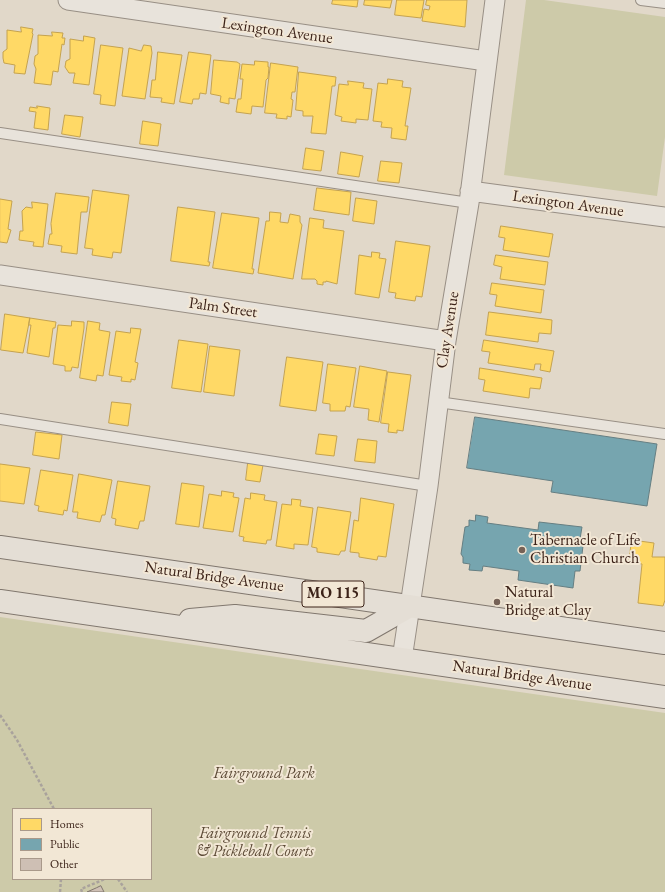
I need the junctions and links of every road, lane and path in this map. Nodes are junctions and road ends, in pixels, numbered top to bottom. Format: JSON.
{"nodes":[{"id":1,"x":68,"y":0,"type":"edge"},
{"id":2,"x":495,"y":0,"type":"edge"},
{"id":3,"x":641,"y":0,"type":"edge"},
{"id":4,"x":665,"y":3,"type":"edge"},
{"id":5,"x":486,"y":61,"type":"junction"},
{"id":6,"x":0,"y":134,"type":"edge"},
{"id":7,"x":470,"y":197,"type":"junction"},
{"id":8,"x":665,"y":217,"type":"edge"},
{"id":9,"x":0,"y":275,"type":"edge"},
{"id":10,"x":446,"y":341,"type":"junction"},
{"id":11,"x":438,"y":402,"type":"junction"},
{"id":12,"x":0,"y":419,"type":"edge"},
{"id":13,"x":665,"y":434,"type":"edge"},
{"id":14,"x":428,"y":486,"type":"junction"},
{"id":15,"x":0,"y":547,"type":"edge"},
{"id":16,"x":0,"y":601,"type":"edge"},
{"id":17,"x":410,"y":606,"type":"junction"},
{"id":18,"x":151,"y":623,"type":"junction"},
{"id":19,"x":665,"y":643,"type":"edge"},
{"id":20,"x":402,"y":659,"type":"junction"},
{"id":21,"x":665,"y":697,"type":"edge"},
{"id":22,"x":0,"y":715,"type":"edge"},
{"id":23,"x":54,"y":808,"type":"edge"},
{"id":24,"x":61,"y":880,"type":"edge"},
{"id":25,"x":103,"y":880,"type":"edge"},
{"id":26,"x":119,"y":880,"type":"edge"},
{"id":27,"x":60,"y":892,"type":"edge"},
{"id":28,"x":82,"y":892,"type":"edge"},
{"id":29,"x":127,"y":892,"type":"edge"}],
"edges":[{"from":1,"to":5,"type":"street","name":"Lexington Avenue"},
{"from":2,"to":5,"type":"street","name":"Clay Avenue"},
{"from":3,"to":4,"type":"lane"},
{"from":5,"to":7,"type":"street","name":"Clay Avenue"},
{"from":6,"to":7,"type":"lane"},
{"from":7,"to":8,"type":"street","name":"Lexington Avenue"},
{"from":7,"to":10,"type":"street","name":"Clay Avenue"},
{"from":9,"to":10,"type":"street","name":"Palm Street"},
{"from":10,"to":11,"type":"street","name":"Clay Avenue"},
{"from":11,"to":13,"type":"lane"},
{"from":11,"to":14,"type":"street","name":"Clay Avenue"},
{"from":12,"to":14,"type":"lane"},
{"from":14,"to":17,"type":"street","name":"Clay Avenue"},
{"from":15,"to":17,"type":"main road","name":"Natural Bridge Avenue","number":"MO 115"},
{"from":16,"to":18,"type":"main road","name":"Natural Bridge Avenue"},
{"from":17,"to":18,"type":"main road"},
{"from":17,"to":19,"type":"main road","name":"Natural Bridge Avenue","number":"MO 115"},
{"from":17,"to":20,"type":"street","name":"Clay Avenue"},
{"from":18,"to":20,"type":"main road","name":"Natural Bridge Avenue"},
{"from":20,"to":21,"type":"main road","name":"Natural Bridge Avenue"},
{"from":22,"to":23,"type":"path"},
{"from":24,"to":27,"type":"path"},
{"from":25,"to":28,"type":"path"},
{"from":26,"to":29,"type":"path"}]}
